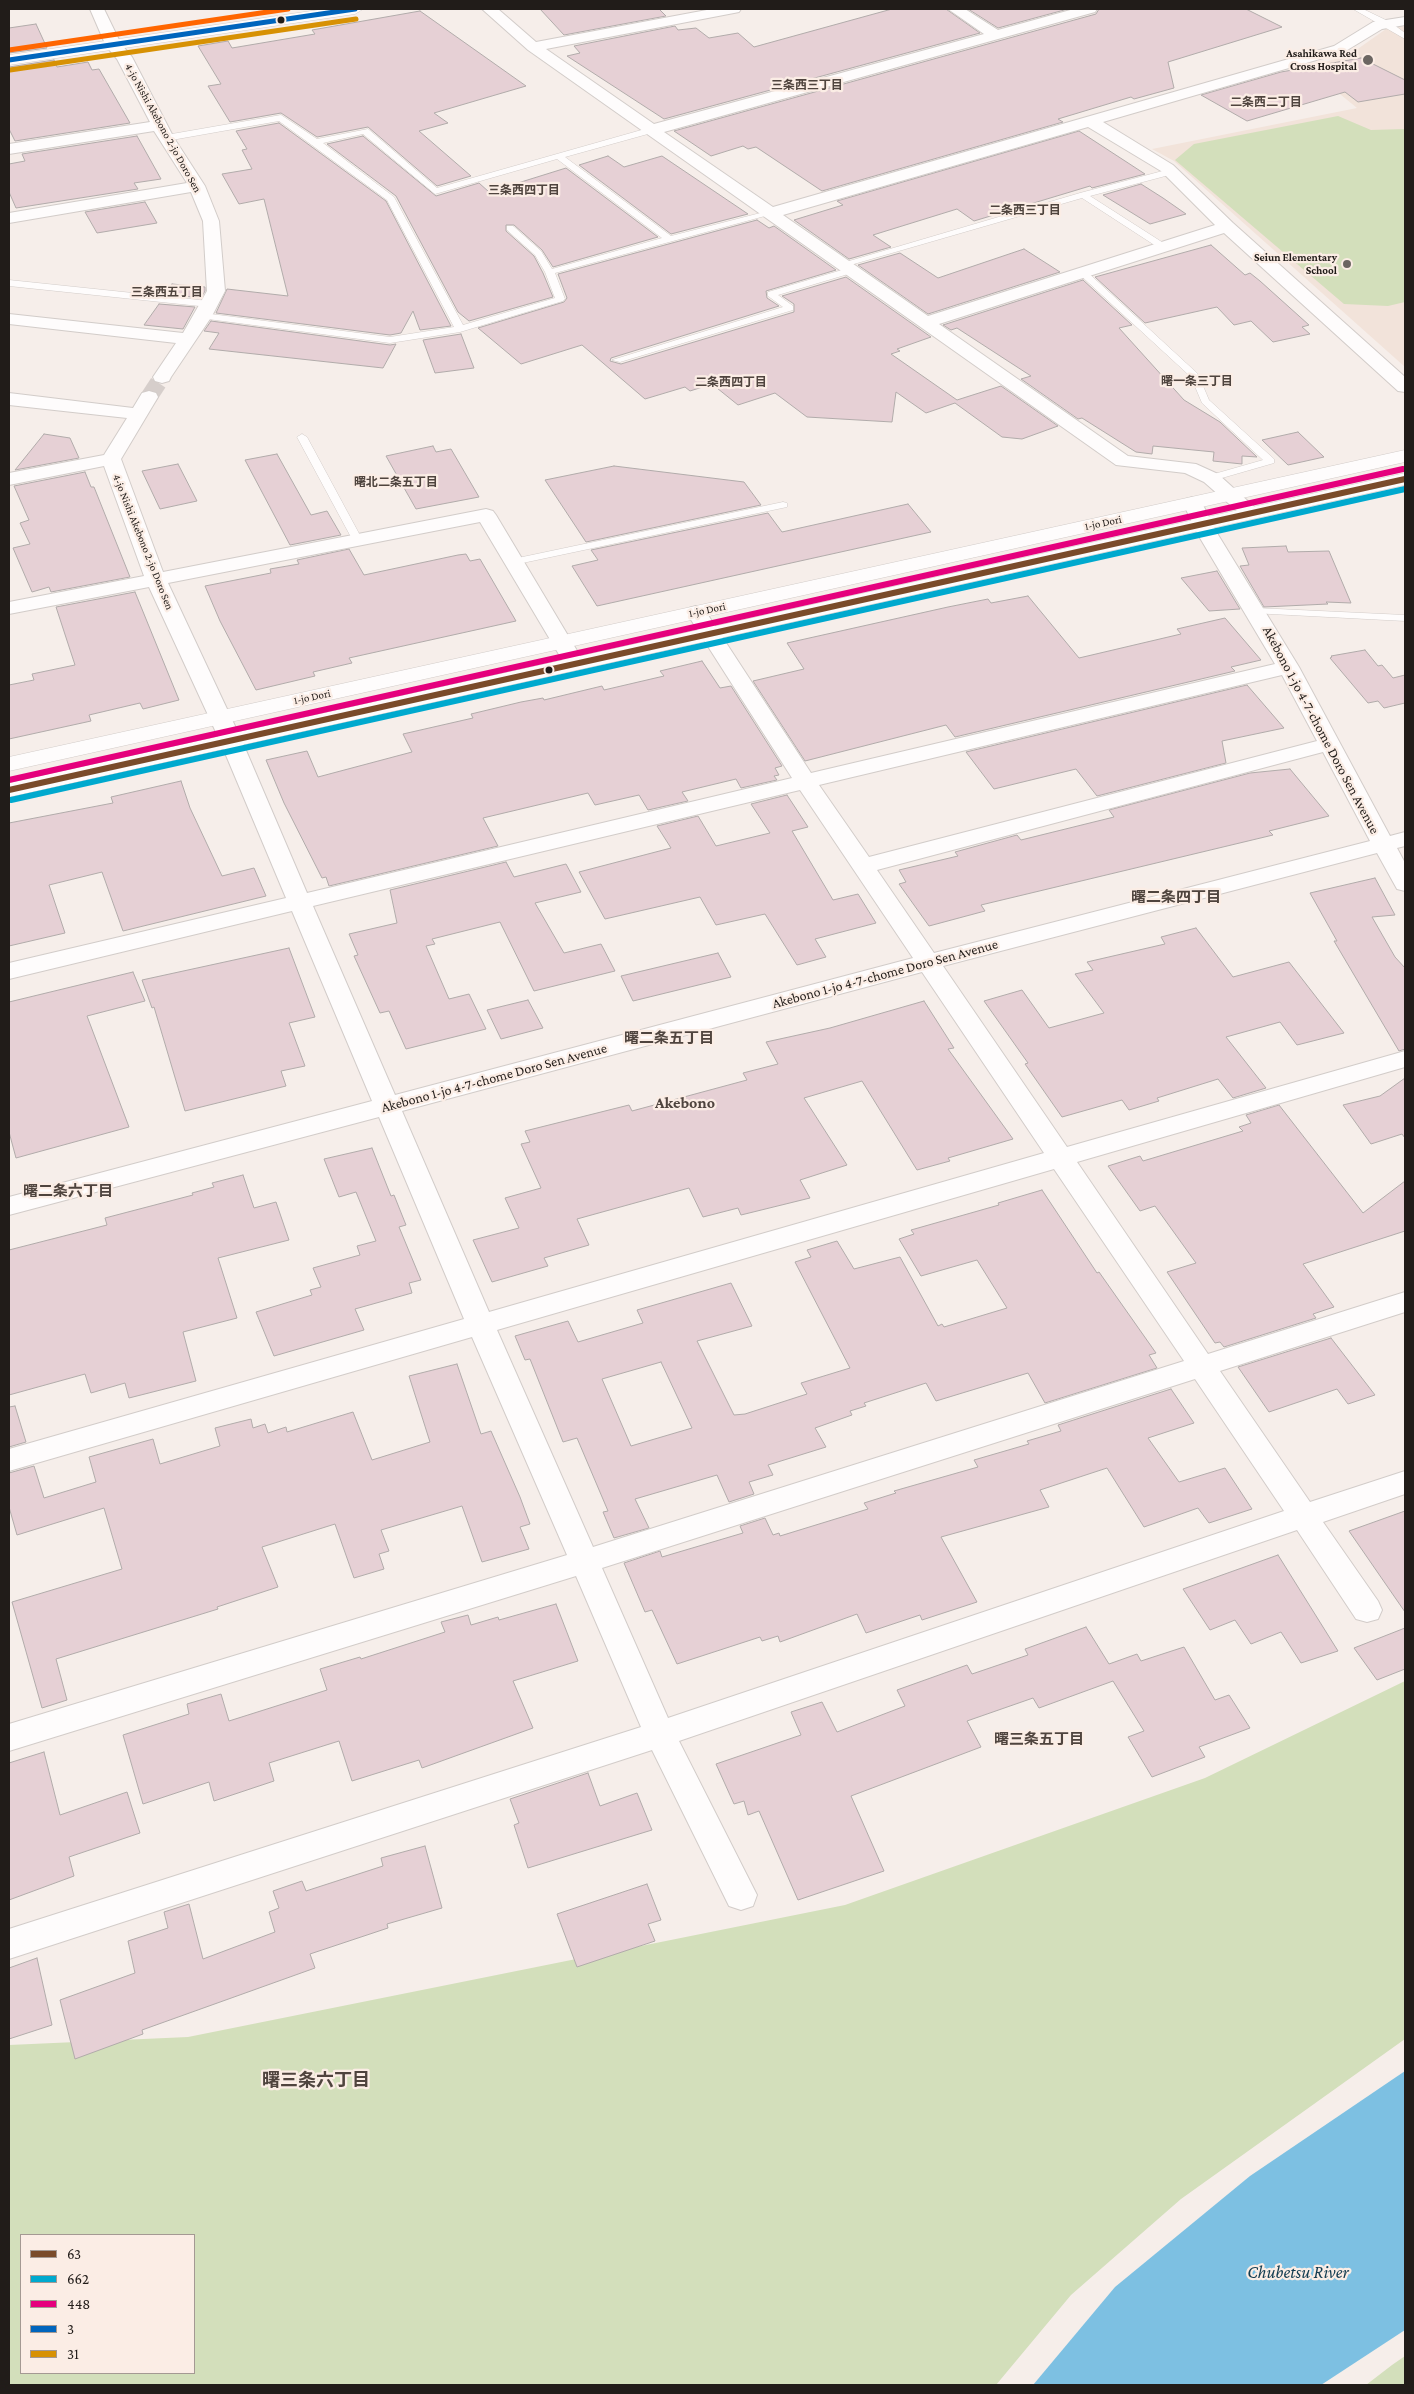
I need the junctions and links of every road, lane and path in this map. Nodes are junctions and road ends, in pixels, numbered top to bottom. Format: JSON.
{"nodes":[{"id":1,"x":97,"y":9,"type":"edge"},
{"id":2,"x":263,"y":9,"type":"edge"},
{"id":3,"x":355,"y":9,"type":"edge"},
{"id":4,"x":489,"y":9,"type":"edge"},
{"id":5,"x":734,"y":9,"type":"edge"},
{"id":6,"x":955,"y":9,"type":"edge"},
{"id":7,"x":1090,"y":9,"type":"edge"},
{"id":8,"x":1357,"y":9,"type":"edge"},
{"id":9,"x":1405,"y":21,"type":"edge"},
{"id":10,"x":1387,"y":24,"type":"junction"},
{"id":11,"x":996,"y":35,"type":"junction"},
{"id":12,"x":1405,"y":37,"type":"edge"},
{"id":13,"x":112,"y":39,"type":"junction"},
{"id":14,"x":9,"y":47,"type":"edge"},
{"id":15,"x":533,"y":47,"type":"junction"},
{"id":16,"x":9,"y":60,"type":"edge"},
{"id":17,"x":1091,"y":122,"type":"junction"},
{"id":18,"x":652,"y":130,"type":"junction"},
{"id":19,"x":163,"y":132,"type":"junction"},
{"id":20,"x":316,"y":142,"type":"junction"},
{"id":21,"x":9,"y":149,"type":"edge"},
{"id":22,"x":558,"y":156,"type":"junction"},
{"id":23,"x":1170,"y":172,"type":"junction"},
{"id":24,"x":197,"y":186,"type":"junction"},
{"id":25,"x":1083,"y":196,"type":"junction"},
{"id":26,"x":772,"y":213,"type":"junction"},
{"id":27,"x":9,"y":218,"type":"edge"},
{"id":28,"x":1227,"y":226,"type":"junction"},
{"id":29,"x":510,"y":228,"type":"dead end"},
{"id":30,"x":669,"y":238,"type":"junction"},
{"id":31,"x":1162,"y":246,"type":"junction"},
{"id":32,"x":848,"y":267,"type":"junction"},
{"id":33,"x":550,"y":272,"type":"junction"},
{"id":34,"x":1080,"y":272,"type":"junction"},
{"id":35,"x":9,"y":283,"type":"edge"},
{"id":36,"x":206,"y":310,"type":"junction"},
{"id":37,"x":9,"y":319,"type":"edge"},
{"id":38,"x":926,"y":322,"type":"junction"},
{"id":39,"x":460,"y":329,"type":"junction"},
{"id":40,"x":188,"y":339,"type":"junction"},
{"id":41,"x":617,"y":360,"type":"dead end"},
{"id":42,"x":162,"y":377,"type":"tunnel mouth"},
{"id":43,"x":1405,"y":387,"type":"edge"},
{"id":44,"x":149,"y":398,"type":"tunnel mouth"},
{"id":45,"x":9,"y":399,"type":"edge"},
{"id":46,"x":138,"y":414,"type":"junction"},
{"id":47,"x":302,"y":436,"type":"dead end"},
{"id":48,"x":1405,"y":456,"type":"edge"},
{"id":49,"x":110,"y":459,"type":"junction"},
{"id":50,"x":9,"y":478,"type":"edge"},
{"id":51,"x":1211,"y":478,"type":"junction"},
{"id":52,"x":1405,"y":479,"type":"edge"},
{"id":53,"x":1231,"y":494,"type":"junction"},
{"id":54,"x":1192,"y":503,"type":"junction"},
{"id":55,"x":783,"y":505,"type":"dead end"},
{"id":56,"x":1251,"y":513,"type":"junction"},
{"id":57,"x":1204,"y":524,"type":"junction"},
{"id":58,"x":356,"y":540,"type":"junction"},
{"id":59,"x":513,"y":562,"type":"junction"},
{"id":60,"x":155,"y":578,"type":"junction"},
{"id":61,"x":9,"y":608,"type":"edge"},
{"id":62,"x":1256,"y":611,"type":"junction"},
{"id":63,"x":696,"y":612,"type":"junction"},
{"id":64,"x":1405,"y":618,"type":"edge"},
{"id":65,"x":712,"y":634,"type":"junction"},
{"id":66,"x":561,"y":642,"type":"junction"},
{"id":67,"x":574,"y":664,"type":"junction"},
{"id":68,"x":1288,"y":667,"type":"junction"},
{"id":69,"x":225,"y":729,"type":"junction"},
{"id":70,"x":1329,"y":744,"type":"junction"},
{"id":71,"x":9,"y":764,"type":"edge"},
{"id":72,"x":806,"y":782,"type":"junction"},
{"id":73,"x":9,"y":790,"type":"edge"},
{"id":74,"x":1394,"y":842,"type":"edge"},
{"id":75,"x":864,"y":866,"type":"junction"},
{"id":76,"x":1405,"y":884,"type":"edge"},
{"id":77,"x":298,"y":903,"type":"junction"},
{"id":78,"x":929,"y":962,"type":"junction"},
{"id":79,"x":9,"y":971,"type":"edge"},
{"id":80,"x":1405,"y":1059,"type":"edge"},
{"id":81,"x":387,"y":1107,"type":"junction"},
{"id":82,"x":1058,"y":1158,"type":"junction"},
{"id":83,"x":9,"y":1206,"type":"edge"},
{"id":84,"x":1402,"y":1308,"type":"edge"},
{"id":85,"x":480,"y":1324,"type":"junction"},
{"id":86,"x":1200,"y":1368,"type":"junction"},
{"id":87,"x":9,"y":1460,"type":"edge"},
{"id":88,"x":1405,"y":1482,"type":"edge"},
{"id":89,"x":1304,"y":1516,"type":"junction"},
{"id":90,"x":583,"y":1562,"type":"junction"},
{"id":91,"x":1367,"y":1610,"type":"dead end"},
{"id":92,"x":660,"y":1734,"type":"junction"},
{"id":93,"x":9,"y":1738,"type":"edge"},
{"id":94,"x":740,"y":1895,"type":"dead end"},
{"id":95,"x":9,"y":1944,"type":"edge"}],
"edges":[{"from":1,"to":13,"type":"street","name":"4-jo Nishi Akebono 2-jo Doro Sen"},
{"from":2,"to":13,"type":"main road"},
{"from":3,"to":13,"type":"main road"},
{"from":4,"to":15,"type":"street"},
{"from":5,"to":15,"type":"street"},
{"from":6,"to":11,"type":"street"},
{"from":7,"to":11,"type":"street"},
{"from":8,"to":10,"type":"lane"},
{"from":9,"to":10,"type":"street"},
{"from":10,"to":12,"type":"lane"},
{"from":10,"to":17,"type":"street"},
{"from":11,"to":18,"type":"street"},
{"from":13,"to":14,"type":"main road"},
{"from":13,"to":16,"type":"main road"},
{"from":13,"to":19,"type":"street","name":"4-jo Nishi Akebono 2-jo Doro Sen"},
{"from":15,"to":18,"type":"street"},
{"from":17,"to":23,"type":"street"},
{"from":17,"to":26,"type":"street"},
{"from":18,"to":22,"type":"lane"},
{"from":18,"to":26,"type":"street"},
{"from":19,"to":20,"type":"lane"},
{"from":19,"to":21,"type":"street"},
{"from":19,"to":24,"type":"street","name":"4-jo Nishi Akebono 2-jo Doro Sen"},
{"from":20,"to":22,"type":"lane"},
{"from":20,"to":39,"type":"lane"},
{"from":22,"to":30,"type":"lane"},
{"from":23,"to":25,"type":"lane"},
{"from":23,"to":28,"type":"street"},
{"from":24,"to":27,"type":"street"},
{"from":24,"to":36,"type":"street","name":"4-jo Nishi Akebono 2-jo Doro Sen"},
{"from":25,"to":31,"type":"lane"},
{"from":25,"to":32,"type":"lane"},
{"from":26,"to":30,"type":"lane"},
{"from":26,"to":32,"type":"street"},
{"from":28,"to":31,"type":"street"},
{"from":28,"to":43,"type":"street"},
{"from":29,"to":33,"type":"lane"},
{"from":30,"to":33,"type":"lane"},
{"from":31,"to":34,"type":"street"},
{"from":32,"to":38,"type":"street"},
{"from":32,"to":41,"type":"lane"},
{"from":33,"to":39,"type":"lane"},
{"from":34,"to":38,"type":"street"},
{"from":34,"to":51,"type":"lane"},
{"from":35,"to":36,"type":"lane"},
{"from":36,"to":39,"type":"lane"},
{"from":36,"to":40,"type":"street","name":"4-jo Nishi Akebono 2-jo Doro Sen"},
{"from":37,"to":40,"type":"street"},
{"from":38,"to":51,"type":"street"},
{"from":40,"to":42,"type":"street","name":"4-jo Nishi Akebono 2-jo Doro Sen"},
{"from":44,"to":46,"type":"street","name":"4-jo Nishi Akebono 2-jo Doro Sen"},
{"from":45,"to":46,"type":"street"},
{"from":46,"to":49,"type":"street","name":"4-jo Nishi Akebono 2-jo Doro Sen"},
{"from":47,"to":58,"type":"lane"},
{"from":48,"to":53,"type":"main road","name":"1-jo Dori"},
{"from":49,"to":50,"type":"street"},
{"from":49,"to":60,"type":"street","name":"4-jo Nishi Akebono 2-jo Doro Sen"},
{"from":51,"to":53,"type":"street"},
{"from":52,"to":56,"type":"main road","name":"1-jo Dori"},
{"from":53,"to":54,"type":"main road","name":"1-jo Dori"},
{"from":53,"to":56,"type":"street"},
{"from":54,"to":57,"type":"street","name":"Akebono 1-jo 4-7-chome Doro Sen Avenue"},
{"from":54,"to":63,"type":"main road","name":"1-jo Dori"},
{"from":55,"to":59,"type":"lane"},
{"from":56,"to":57,"type":"main road","name":"1-jo Dori"},
{"from":57,"to":62,"type":"street","name":"Akebono 1-jo 4-7-chome Doro Sen Avenue"},
{"from":57,"to":65,"type":"main road","name":"1-jo Dori"},
{"from":58,"to":59,"type":"street"},
{"from":58,"to":60,"type":"street"},
{"from":59,"to":66,"type":"street"},
{"from":60,"to":61,"type":"street"},
{"from":60,"to":69,"type":"street","name":"4-jo Nishi Akebono 2-jo Doro Sen"},
{"from":62,"to":64,"type":"lane"},
{"from":62,"to":68,"type":"street","name":"Akebono 1-jo 4-7-chome Doro Sen Avenue"},
{"from":63,"to":65,"type":"street"},
{"from":63,"to":66,"type":"main road","name":"1-jo Dori"},
{"from":65,"to":67,"type":"main road","name":"1-jo Dori"},
{"from":65,"to":72,"type":"street"},
{"from":66,"to":67,"type":"street"},
{"from":66,"to":69,"type":"main road","name":"1-jo Dori"},
{"from":67,"to":69,"type":"main road","name":"1-jo Dori"},
{"from":68,"to":70,"type":"street","name":"Akebono 1-jo 4-7-chome Doro Sen Avenue"},
{"from":68,"to":72,"type":"street"},
{"from":69,"to":71,"type":"main road","name":"1-jo Dori"},
{"from":69,"to":73,"type":"main road","name":"1-jo Dori"},
{"from":69,"to":77,"type":"street"},
{"from":70,"to":74,"type":"street","name":"Akebono 1-jo 4-7-chome Doro Sen Avenue"},
{"from":70,"to":75,"type":"street"},
{"from":72,"to":75,"type":"street"},
{"from":72,"to":77,"type":"street"},
{"from":74,"to":76,"type":"street"},
{"from":74,"to":78,"type":"street","name":"Akebono 1-jo 4-7-chome Doro Sen Avenue"},
{"from":75,"to":78,"type":"street"},
{"from":77,"to":79,"type":"street"},
{"from":77,"to":81,"type":"street"},
{"from":78,"to":81,"type":"street","name":"Akebono 1-jo 4-7-chome Doro Sen Avenue"},
{"from":78,"to":82,"type":"street"},
{"from":80,"to":82,"type":"street"},
{"from":81,"to":83,"type":"street","name":"Akebono 1-jo 4-7-chome Doro Sen Avenue"},
{"from":81,"to":85,"type":"street"},
{"from":82,"to":85,"type":"street"},
{"from":82,"to":86,"type":"street"},
{"from":84,"to":86,"type":"street"},
{"from":85,"to":87,"type":"street"},
{"from":85,"to":90,"type":"street"},
{"from":86,"to":89,"type":"street"},
{"from":86,"to":90,"type":"street"},
{"from":88,"to":89,"type":"street"},
{"from":89,"to":91,"type":"street"},
{"from":89,"to":92,"type":"street"},
{"from":90,"to":92,"type":"street"},
{"from":90,"to":93,"type":"street"},
{"from":92,"to":94,"type":"street"},
{"from":92,"to":95,"type":"street"}]}
